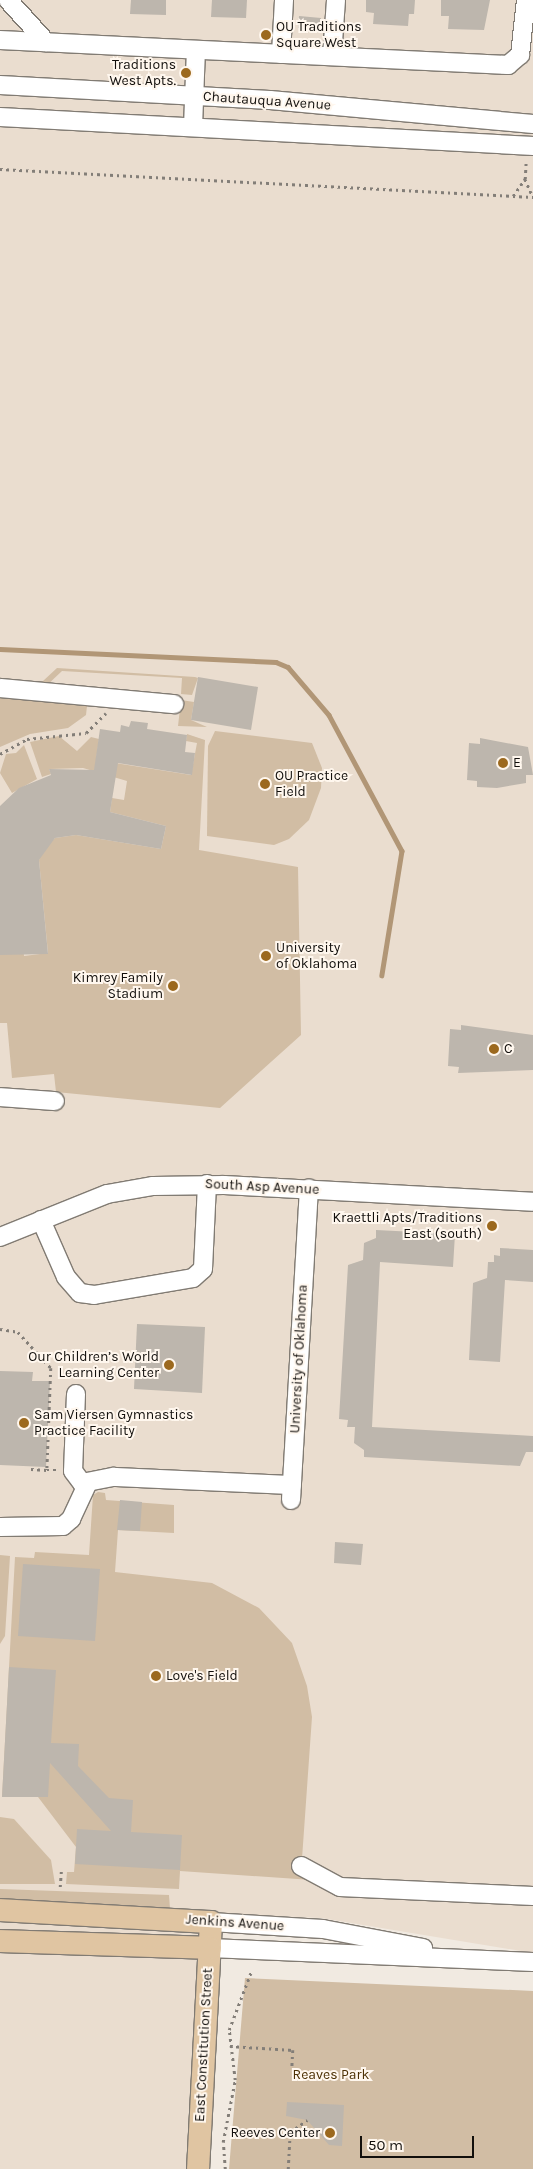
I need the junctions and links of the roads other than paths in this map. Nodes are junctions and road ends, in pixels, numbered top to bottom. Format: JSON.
{"nodes":[{"id":1,"x":8,"y":0,"type":"edge"},
{"id":2,"x":284,"y":0,"type":"edge"},
{"id":3,"x":336,"y":0,"type":"edge"},
{"id":4,"x":526,"y":0,"type":"edge"},
{"id":5,"x":0,"y":40,"type":"edge"},
{"id":6,"x":46,"y":42,"type":"junction"},
{"id":7,"x":196,"y":50,"type":"junction"},
{"id":8,"x":281,"y":54,"type":"junction"},
{"id":9,"x":332,"y":56,"type":"junction"},
{"id":10,"x":0,"y":85,"type":"edge"},
{"id":11,"x":194,"y":96,"type":"junction"},
{"id":12,"x":0,"y":117,"type":"edge"},
{"id":13,"x":533,"y":124,"type":"edge"},
{"id":14,"x":193,"y":128,"type":"junction"},
{"id":15,"x":530,"y":149,"type":"edge"},
{"id":16,"x":0,"y":688,"type":"edge"},
{"id":17,"x":174,"y":704,"type":"dead end"},
{"id":18,"x":0,"y":1097,"type":"edge"},
{"id":19,"x":55,"y":1101,"type":"dead end"},
{"id":20,"x":207,"y":1184,"type":"junction"},
{"id":21,"x":309,"y":1189,"type":"junction"},
{"id":22,"x":533,"y":1202,"type":"edge"},
{"id":23,"x":41,"y":1220,"type":"junction"},
{"id":24,"x":0,"y":1237,"type":"edge"},
{"id":25,"x":76,"y":1394,"type":"dead end"},
{"id":26,"x":87,"y":1484,"type":"junction"},
{"id":27,"x":0,"y":1527,"type":"edge"},
{"id":28,"x":302,"y":1866,"type":"dead end"},
{"id":29,"x":533,"y":1896,"type":"edge"},
{"id":30,"x":0,"y":1910,"type":"edge"},
{"id":31,"x":211,"y":1922,"type":"junction"},
{"id":32,"x":0,"y":1941,"type":"edge"},
{"id":33,"x":210,"y":1948,"type":"junction"},
{"id":34,"x":468,"y":1957,"type":"junction"},
{"id":35,"x":533,"y":1962,"type":"edge"},
{"id":36,"x":198,"y":2169,"type":"edge"}],
"edges":[{"from":1,"to":6,"type":"street"},
{"from":2,"to":8,"type":"street"},
{"from":3,"to":9,"type":"street"},
{"from":4,"to":9,"type":"street"},
{"from":5,"to":6,"type":"street"},
{"from":6,"to":7,"type":"street"},
{"from":7,"to":8,"type":"street"},
{"from":7,"to":11,"type":"street"},
{"from":8,"to":9,"type":"street"},
{"from":10,"to":11,"type":"street","name":"Chautauqua Avenue"},
{"from":11,"to":13,"type":"street","name":"Chautauqua Avenue"},
{"from":11,"to":14,"type":"street"},
{"from":12,"to":14,"type":"street"},
{"from":14,"to":15,"type":"street"},
{"from":16,"to":17,"type":"street"},
{"from":18,"to":19,"type":"street"},
{"from":20,"to":21,"type":"street","name":"South Asp Avenue"},
{"from":20,"to":23,"type":"street","name":"South Asp Avenue"},
{"from":20,"to":23,"type":"street"},
{"from":21,"to":22,"type":"street","name":"South Asp Avenue"},
{"from":21,"to":26,"type":"street","name":"University of Oklahoma"},
{"from":23,"to":24,"type":"street","name":"South Asp Avenue"},
{"from":25,"to":26,"type":"street"},
{"from":26,"to":27,"type":"street"},
{"from":28,"to":29,"type":"street"},
{"from":30,"to":31,"type":"main road","name":"Jenkins Avenue"},
{"from":31,"to":33,"type":"main road","name":"East Constitution Street"},
{"from":31,"to":34,"type":"street","name":"Jenkins Avenue"},
{"from":32,"to":33,"type":"main road","name":"Jenkins Avenue"},
{"from":33,"to":34,"type":"street","name":"Jenkins Avenue"},
{"from":33,"to":36,"type":"main road","name":"East Constitution Street"},
{"from":34,"to":35,"type":"street","name":"Jenkins Avenue"}]}
